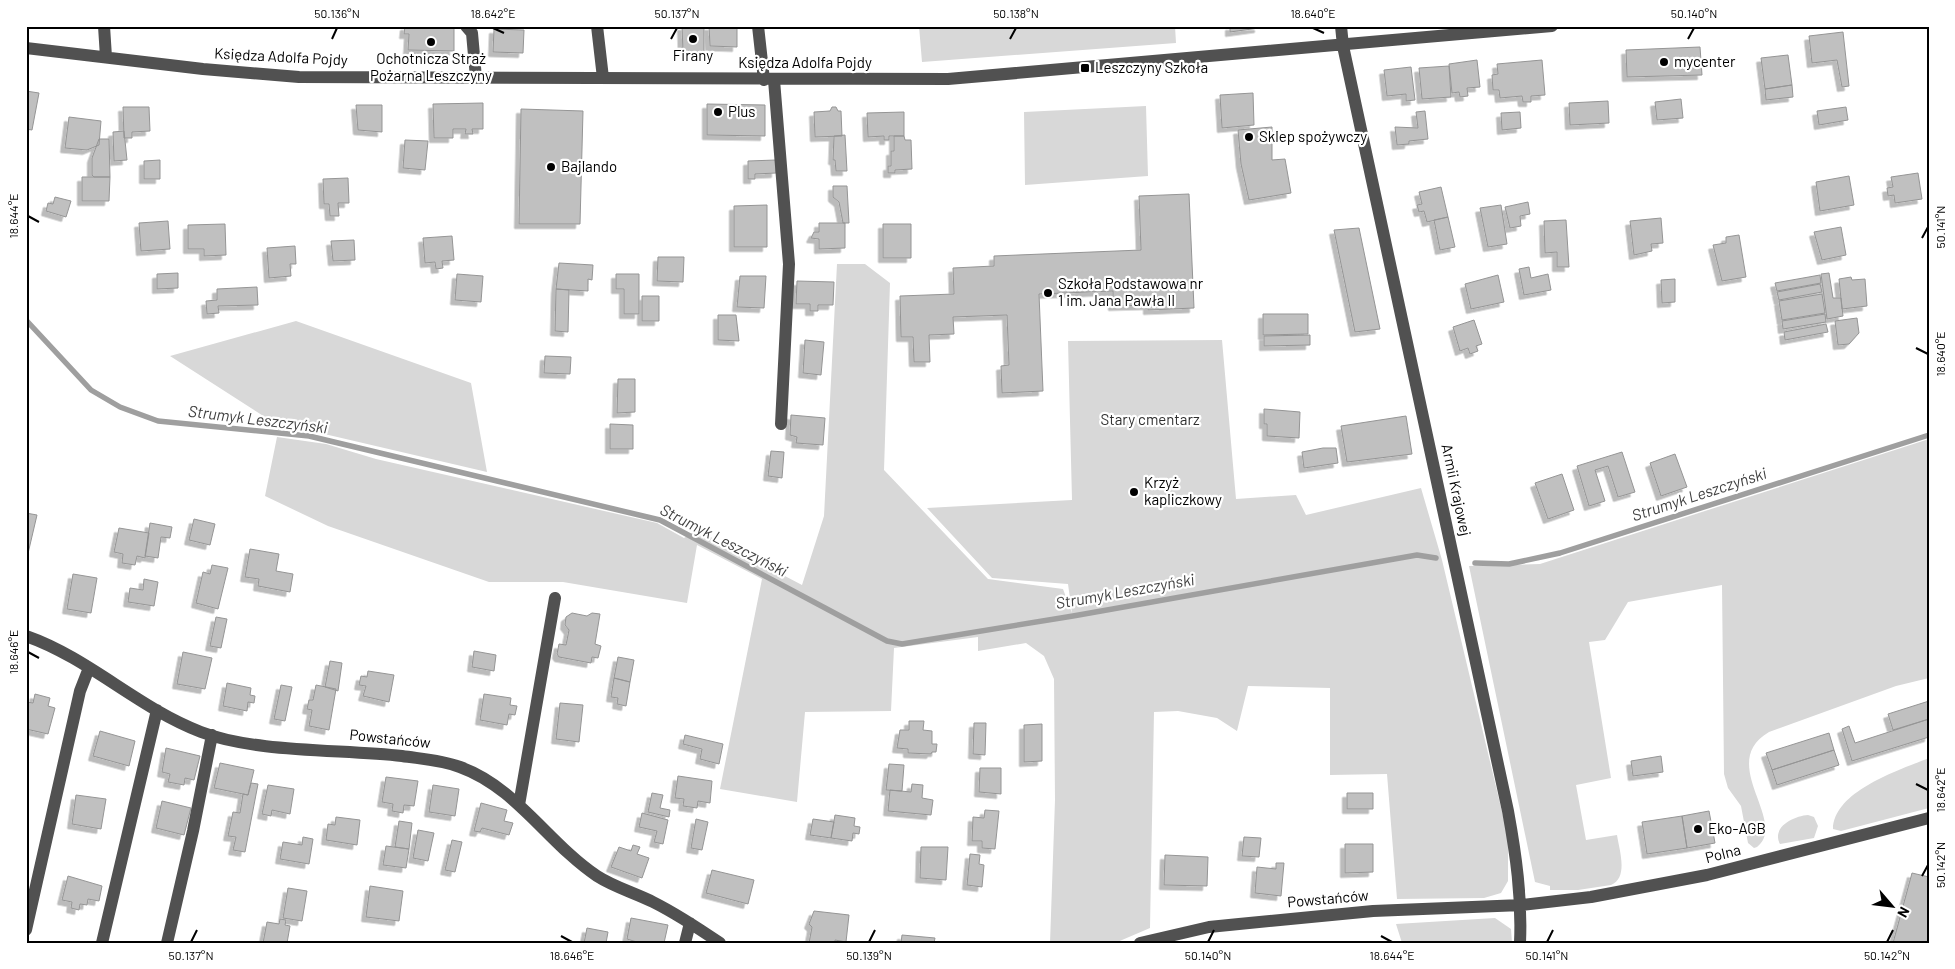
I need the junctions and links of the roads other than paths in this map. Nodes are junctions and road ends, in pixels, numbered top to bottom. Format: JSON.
{"nodes":[{"id":1,"x":104,"y":26,"type":"edge"},
{"id":2,"x":466,"y":26,"type":"edge"},
{"id":3,"x":597,"y":26,"type":"edge"},
{"id":4,"x":758,"y":26,"type":"edge"},
{"id":5,"x":1341,"y":26,"type":"edge"},
{"id":6,"x":1552,"y":26,"type":"edge"},
{"id":7,"x":1482,"y":29,"type":"edge"},
{"id":8,"x":1343,"y":46,"type":"junction"},
{"id":9,"x":26,"y":48,"type":"edge"},
{"id":10,"x":106,"y":57,"type":"junction"},
{"id":11,"x":476,"y":78,"type":"junction"},
{"id":12,"x":604,"y":78,"type":"junction"},
{"id":13,"x":769,"y":80,"type":"junction"},
{"id":14,"x":782,"y":424,"type":"dead end"},
{"id":15,"x":555,"y":598,"type":"dead end"},
{"id":16,"x":26,"y":636,"type":"edge"},
{"id":17,"x":89,"y":668,"type":"junction"},
{"id":18,"x":157,"y":710,"type":"junction"},
{"id":19,"x":212,"y":735,"type":"junction"},
{"id":20,"x":519,"y":805,"type":"junction"},
{"id":21,"x":1929,"y":818,"type":"edge"},
{"id":22,"x":1522,"y":905,"type":"junction"},
{"id":23,"x":690,"y":923,"type":"junction"},
{"id":24,"x":26,"y":930,"type":"edge"},
{"id":25,"x":102,"y":943,"type":"edge"},
{"id":26,"x":167,"y":943,"type":"edge"},
{"id":27,"x":685,"y":943,"type":"edge"},
{"id":28,"x":720,"y":943,"type":"edge"},
{"id":29,"x":1140,"y":943,"type":"edge"},
{"id":30,"x":1520,"y":943,"type":"edge"}],
"edges":[{"from":1,"to":10,"type":"street"},
{"from":2,"to":11,"type":"street"},
{"from":3,"to":12,"type":"street"},
{"from":4,"to":13,"type":"street"},
{"from":5,"to":8,"type":"street","name":"Armii Krajowej"},
{"from":6,"to":7,"type":"street","name":"Księdza Adolfa Pojdy"},
{"from":7,"to":8,"type":"street","name":"Księdza Adolfa Pojdy"},
{"from":8,"to":13,"type":"street","name":"Księdza Adolfa Pojdy"},
{"from":8,"to":22,"type":"street","name":"Armii Krajowej"},
{"from":9,"to":10,"type":"street","name":"Księdza Adolfa Pojdy"},
{"from":10,"to":11,"type":"street","name":"Księdza Adolfa Pojdy"},
{"from":11,"to":12,"type":"street","name":"Księdza Adolfa Pojdy"},
{"from":12,"to":13,"type":"street","name":"Księdza Adolfa Pojdy"},
{"from":13,"to":14,"type":"street"},
{"from":15,"to":20,"type":"street"},
{"from":16,"to":17,"type":"street","name":"Powstańców"},
{"from":17,"to":18,"type":"street","name":"Powstańców"},
{"from":17,"to":24,"type":"street"},
{"from":18,"to":19,"type":"street","name":"Powstańców"},
{"from":18,"to":25,"type":"street"},
{"from":19,"to":20,"type":"street","name":"Powstańców"},
{"from":19,"to":26,"type":"street"},
{"from":20,"to":23,"type":"street","name":"Powstańców"},
{"from":21,"to":22,"type":"street","name":"Polna"},
{"from":22,"to":29,"type":"street","name":"Powstańców"},
{"from":22,"to":30,"type":"street","name":"Armii Krajowej"},
{"from":23,"to":27,"type":"street"},
{"from":23,"to":28,"type":"street","name":"Powstańców"}]}
